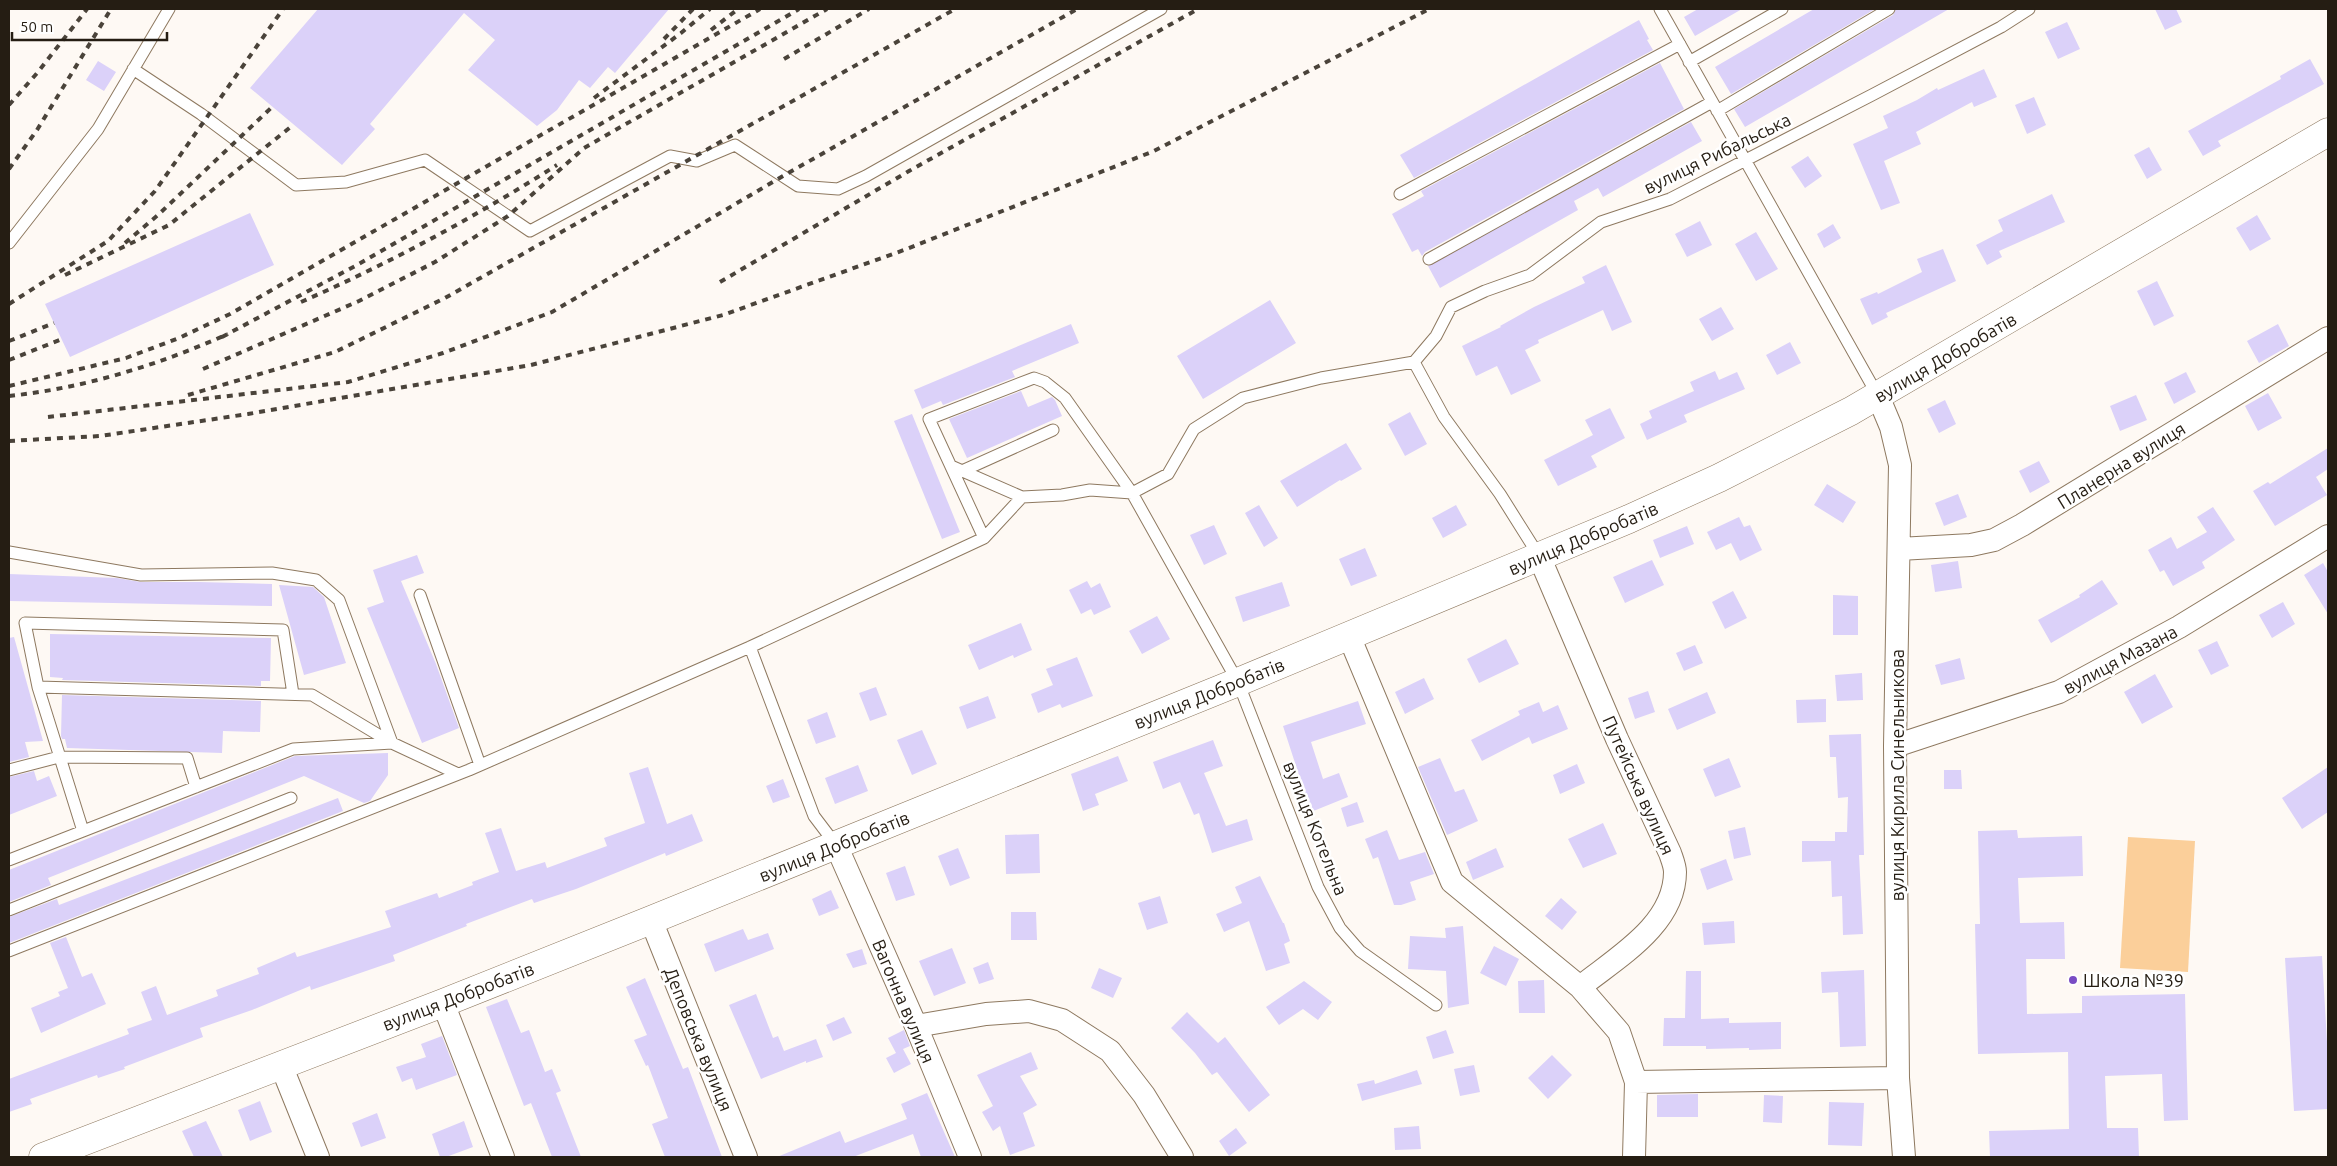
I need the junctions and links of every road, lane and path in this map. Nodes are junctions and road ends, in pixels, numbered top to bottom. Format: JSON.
{"nodes":[{"id":1,"x":169,"y":9,"type":"edge"},
{"id":2,"x":1162,"y":9,"type":"edge"},
{"id":3,"x":1660,"y":9,"type":"edge"},
{"id":4,"x":1782,"y":9,"type":"edge"},
{"id":5,"x":1889,"y":9,"type":"edge"},
{"id":6,"x":2029,"y":9,"type":"edge"},
{"id":7,"x":1680,"y":44,"type":"junction"},
{"id":8,"x":1689,"y":62,"type":"junction"},
{"id":9,"x":133,"y":69,"type":"junction"},
{"id":10,"x":1714,"y":106,"type":"junction"},
{"id":11,"x":2328,"y":132,"type":"edge"},
{"id":12,"x":1745,"y":161,"type":"junction"},
{"id":13,"x":1400,"y":194,"type":"dead end"},
{"id":14,"x":9,"y":243,"type":"edge"},
{"id":15,"x":1429,"y":260,"type":"dead end"},
{"id":16,"x":2328,"y":338,"type":"edge"},
{"id":17,"x":1414,"y":362,"type":"junction"},
{"id":18,"x":1878,"y":396,"type":"junction"},
{"id":19,"x":1053,"y":430,"type":"dead end"},
{"id":20,"x":956,"y":468,"type":"junction"},
{"id":21,"x":1132,"y":493,"type":"junction"},
{"id":22,"x":1022,"y":496,"type":"junction"},
{"id":23,"x":2328,"y":536,"type":"edge"},
{"id":24,"x":984,"y":538,"type":"junction"},
{"id":25,"x":1899,"y":549,"type":"junction"},
{"id":26,"x":9,"y":552,"type":"edge"},
{"id":27,"x":1539,"y":556,"type":"junction"},
{"id":28,"x":420,"y":595,"type":"dead end"},
{"id":29,"x":1349,"y":636,"type":"junction"},
{"id":30,"x":750,"y":647,"type":"junction"},
{"id":31,"x":1238,"y":682,"type":"junction"},
{"id":32,"x":38,"y":687,"type":"junction"},
{"id":33,"x":293,"y":694,"type":"junction"},
{"id":34,"x":392,"y":743,"type":"junction"},
{"id":35,"x":1896,"y":746,"type":"junction"},
{"id":36,"x":59,"y":756,"type":"junction"},
{"id":37,"x":480,"y":765,"type":"junction"},
{"id":38,"x":9,"y":770,"type":"edge"},
{"id":39,"x":458,"y":774,"type":"junction"},
{"id":40,"x":196,"y":787,"type":"junction"},
{"id":41,"x":291,"y":798,"type":"dead end"},
{"id":42,"x":83,"y":831,"type":"junction"},
{"id":43,"x":836,"y":845,"type":"junction"},
{"id":44,"x":9,"y":860,"type":"edge"},
{"id":45,"x":9,"y":910,"type":"edge"},
{"id":46,"x":651,"y":920,"type":"junction"},
{"id":47,"x":9,"y":951,"type":"edge"},
{"id":48,"x":1580,"y":987,"type":"junction"},
{"id":49,"x":442,"y":1003,"type":"junction"},
{"id":50,"x":1436,"y":1005,"type":"dead end"},
{"id":51,"x":916,"y":1026,"type":"junction"},
{"id":52,"x":281,"y":1065,"type":"junction"},
{"id":53,"x":1898,"y":1078,"type":"junction"},
{"id":54,"x":1636,"y":1082,"type":"junction"},
{"id":55,"x":43,"y":1157,"type":"edge"},
{"id":56,"x":318,"y":1157,"type":"edge"},
{"id":57,"x":503,"y":1157,"type":"edge"},
{"id":58,"x":746,"y":1157,"type":"edge"},
{"id":59,"x":970,"y":1157,"type":"edge"},
{"id":60,"x":1182,"y":1157,"type":"edge"},
{"id":61,"x":1634,"y":1157,"type":"edge"},
{"id":62,"x":1904,"y":1157,"type":"edge"}],
"edges":[{"from":1,"to":9,"type":"lane"},
{"from":2,"to":9,"type":"lane"},
{"from":3,"to":7,"type":"lane"},
{"from":4,"to":8,"type":"lane"},
{"from":5,"to":10,"type":"lane"},
{"from":6,"to":12,"type":"lane","name":"вулиця Рибальська"},
{"from":7,"to":8,"type":"lane"},
{"from":7,"to":13,"type":"lane"},
{"from":8,"to":10,"type":"lane"},
{"from":9,"to":14,"type":"lane"},
{"from":10,"to":12,"type":"lane"},
{"from":10,"to":15,"type":"lane"},
{"from":11,"to":18,"type":"street","name":"вулиця Добробатів"},
{"from":12,"to":17,"type":"lane","name":"вулиця Рибальська"},
{"from":12,"to":18,"type":"lane"},
{"from":16,"to":25,"type":"street","name":"Планерна вулиця"},
{"from":17,"to":21,"type":"lane"},
{"from":17,"to":27,"type":"lane"},
{"from":18,"to":25,"type":"street","name":"вулиця Кирила Синельникова"},
{"from":18,"to":27,"type":"street","name":"вулиця Добробатів"},
{"from":19,"to":20,"type":"lane"},
{"from":20,"to":21,"type":"lane","name":"вулиця Котельна"},
{"from":20,"to":22,"type":"lane"},
{"from":20,"to":24,"type":"lane"},
{"from":21,"to":22,"type":"lane"},
{"from":21,"to":31,"type":"lane","name":"вулиця Котельна"},
{"from":22,"to":24,"type":"lane"},
{"from":23,"to":35,"type":"street","name":"вулиця Мазана"},
{"from":24,"to":30,"type":"lane"},
{"from":25,"to":35,"type":"street","name":"вулиця Кирила Синельникова"},
{"from":26,"to":34,"type":"lane"},
{"from":27,"to":29,"type":"street","name":"вулиця Добробатів"},
{"from":27,"to":48,"type":"street","name":"Путейська вулиця"},
{"from":28,"to":37,"type":"lane"},
{"from":29,"to":31,"type":"street","name":"вулиця Добробатів"},
{"from":29,"to":48,"type":"street"},
{"from":30,"to":37,"type":"lane"},
{"from":30,"to":43,"type":"lane"},
{"from":31,"to":43,"type":"street","name":"вулиця Добробатів"},
{"from":31,"to":50,"type":"lane","name":"вулиця Котельна"},
{"from":32,"to":33,"type":"lane"},
{"from":32,"to":33,"type":"lane"},
{"from":32,"to":36,"type":"lane"},
{"from":33,"to":34,"type":"lane"},
{"from":34,"to":39,"type":"lane"},
{"from":34,"to":40,"type":"lane"},
{"from":35,"to":53,"type":"street","name":"вулиця Кирила Синельникова"},
{"from":36,"to":38,"type":"lane"},
{"from":36,"to":40,"type":"lane"},
{"from":36,"to":42,"type":"lane"},
{"from":37,"to":39,"type":"lane"},
{"from":39,"to":47,"type":"lane"},
{"from":40,"to":42,"type":"lane"},
{"from":41,"to":45,"type":"lane"},
{"from":42,"to":44,"type":"lane"},
{"from":43,"to":46,"type":"street","name":"вулиця Добробатів"},
{"from":43,"to":51,"type":"street","name":"Вагонна вулиця"},
{"from":46,"to":49,"type":"street","name":"вулиця Добробатів"},
{"from":46,"to":58,"type":"street","name":"Деповська вулиця"},
{"from":48,"to":54,"type":"street"},
{"from":49,"to":52,"type":"street","name":"вулиця Добробатів"},
{"from":49,"to":57,"type":"street"},
{"from":51,"to":59,"type":"street","name":"Вагонна вулиця"},
{"from":51,"to":60,"type":"street"},
{"from":52,"to":55,"type":"street","name":"вулиця Добробатів"},
{"from":52,"to":56,"type":"street"},
{"from":53,"to":54,"type":"street"},
{"from":53,"to":62,"type":"street","name":"вулиця Кирила Синельникова"},
{"from":54,"to":61,"type":"street"}]}
